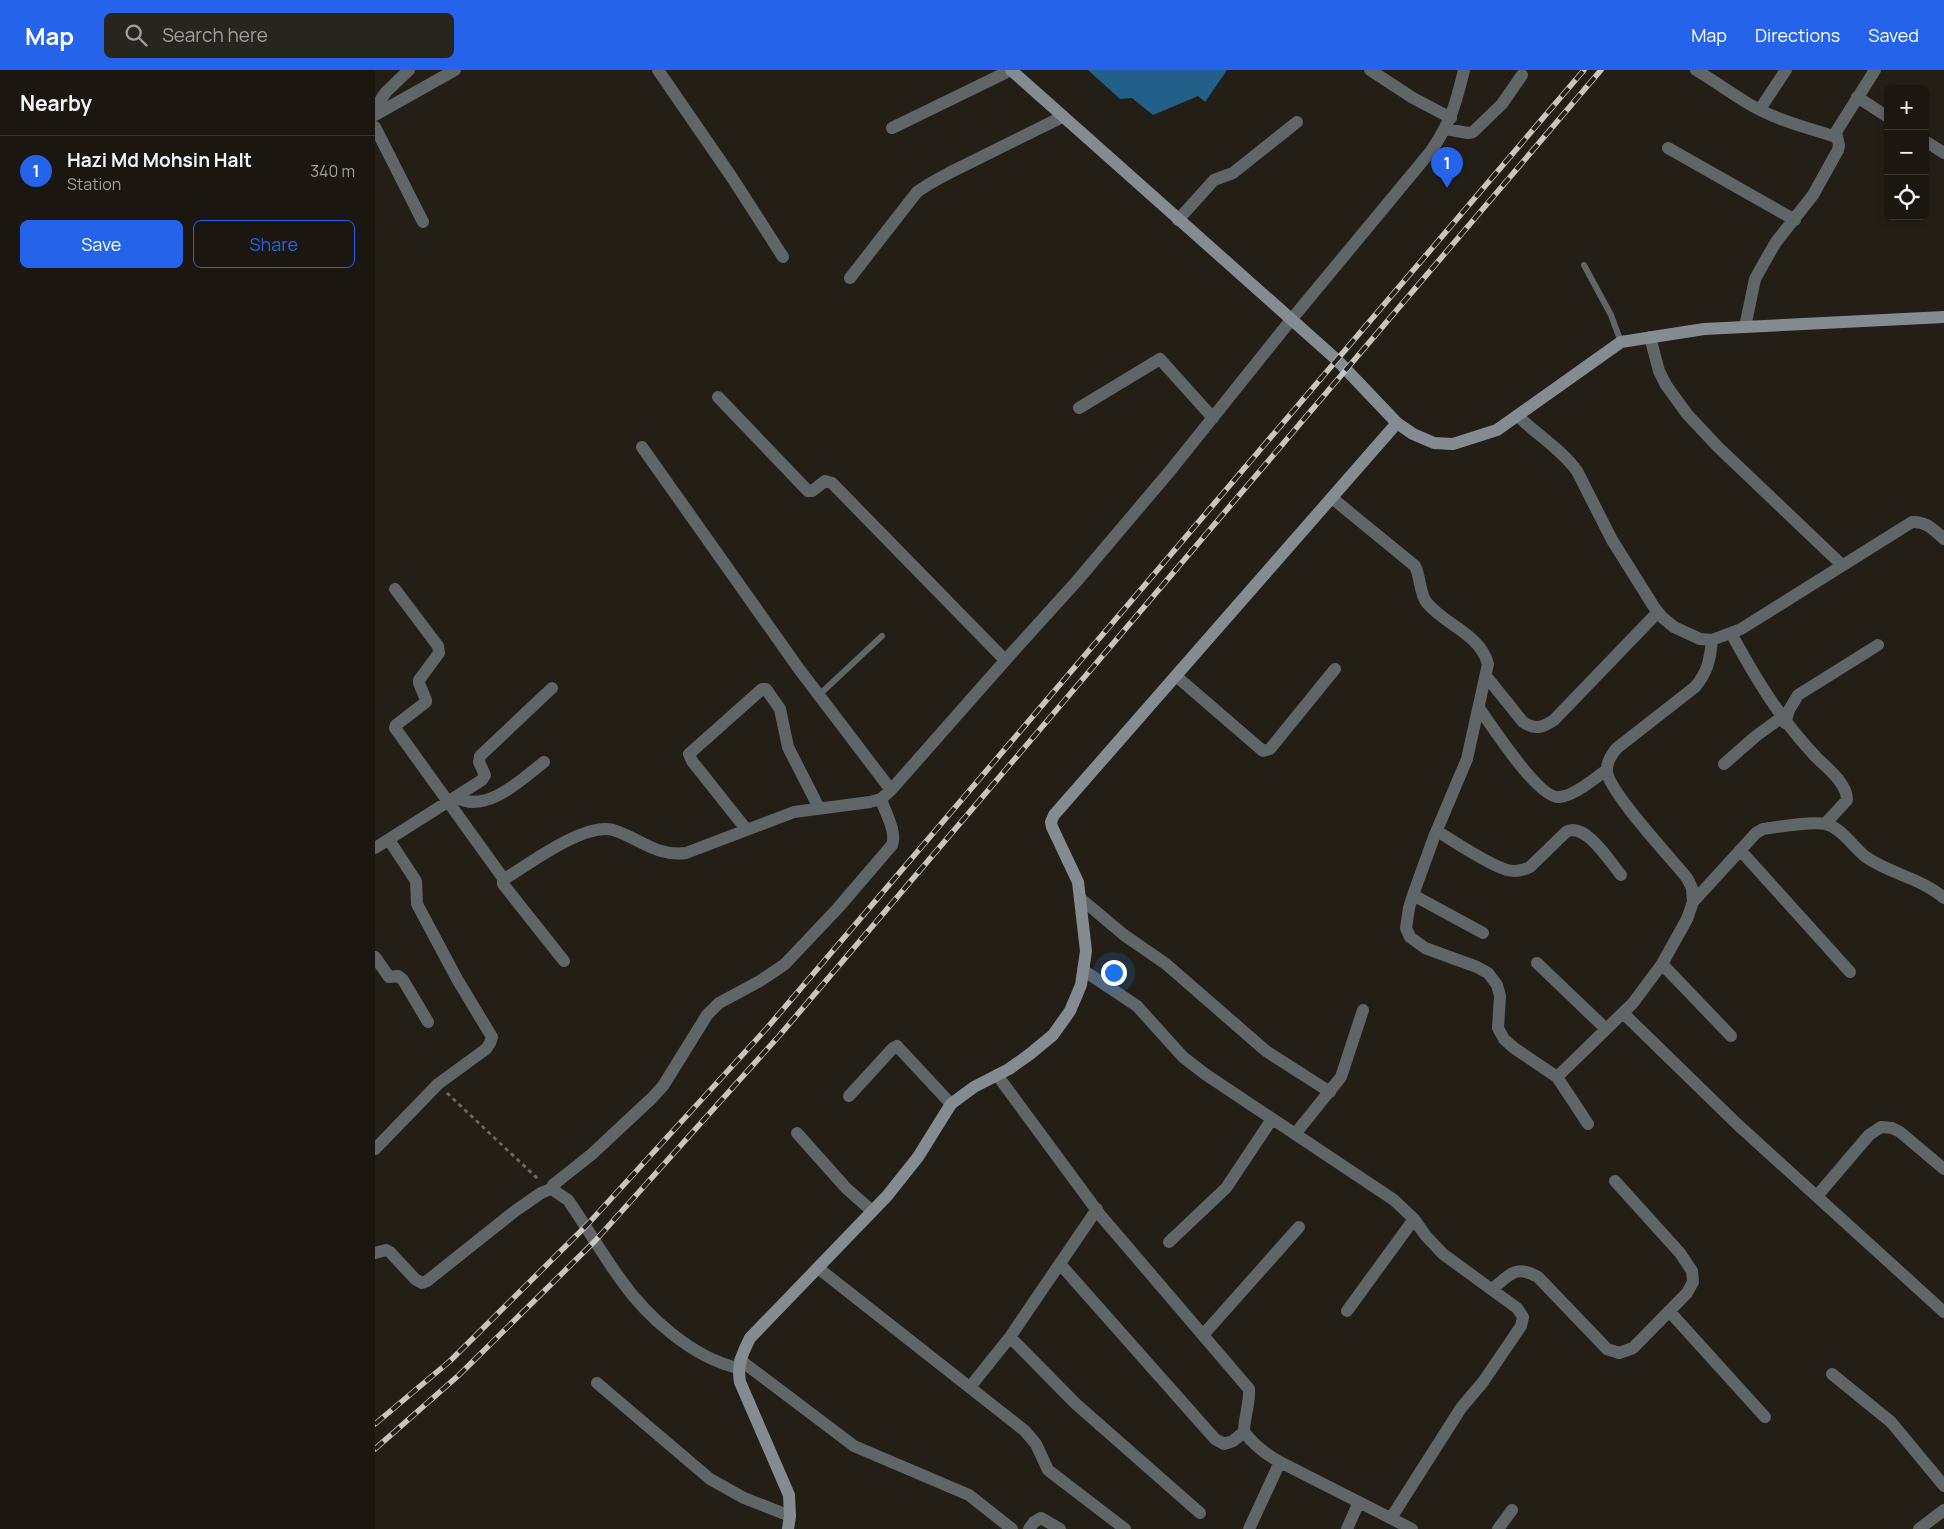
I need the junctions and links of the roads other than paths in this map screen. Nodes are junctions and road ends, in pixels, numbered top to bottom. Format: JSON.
{"nodes":[{"id":1,"x":409,"y":70,"type":"edge"},
{"id":2,"x":455,"y":70,"type":"edge"},
{"id":3,"x":658,"y":70,"type":"edge"},
{"id":4,"x":1011,"y":70,"type":"edge"},
{"id":5,"x":1370,"y":70,"type":"edge"},
{"id":6,"x":1464,"y":70,"type":"edge"},
{"id":7,"x":1696,"y":70,"type":"edge"},
{"id":8,"x":1786,"y":70,"type":"edge"},
{"id":9,"x":1875,"y":70,"type":"edge"},
{"id":10,"x":1523,"y":75,"type":"dead end"},
{"id":11,"x":1857,"y":97,"type":"junction"},
{"id":12,"x":375,"y":108,"type":"edge"},
{"id":13,"x":1759,"y":109,"type":"junction"},
{"id":14,"x":1884,"y":114,"type":"edge"},
{"id":15,"x":375,"y":115,"type":"edge"},
{"id":16,"x":1062,"y":117,"type":"junction"},
{"id":17,"x":1297,"y":122,"type":"dead end"},
{"id":18,"x":1448,"y":124,"type":"junction"},
{"id":19,"x":375,"y":127,"type":"edge"},
{"id":20,"x":892,"y":128,"type":"dead end"},
{"id":21,"x":1837,"y":137,"type":"junction"},
{"id":22,"x":1929,"y":144,"type":"edge"},
{"id":23,"x":1668,"y":148,"type":"dead end"},
{"id":24,"x":1944,"y":154,"type":"edge"},
{"id":25,"x":1178,"y":220,"type":"junction"},
{"id":26,"x":1795,"y":220,"type":"junction"},
{"id":27,"x":423,"y":222,"type":"dead end"},
{"id":28,"x":783,"y":257,"type":"dead end"},
{"id":29,"x":1584,"y":265,"type":"dead end"},
{"id":30,"x":850,"y":278,"type":"dead end"},
{"id":31,"x":1944,"y":317,"type":"edge"},
{"id":32,"x":1291,"y":320,"type":"junction"},
{"id":33,"x":1745,"y":327,"type":"junction"},
{"id":34,"x":1650,"y":337,"type":"junction"},
{"id":35,"x":1621,"y":342,"type":"junction"},
{"id":36,"x":718,"y":397,"type":"dead end"},
{"id":37,"x":1079,"y":408,"type":"dead end"},
{"id":38,"x":1518,"y":416,"type":"junction"},
{"id":39,"x":1213,"y":418,"type":"junction"},
{"id":40,"x":1397,"y":423,"type":"junction"},
{"id":41,"x":642,"y":447,"type":"dead end"},
{"id":42,"x":1332,"y":498,"type":"junction"},
{"id":43,"x":1944,"y":539,"type":"edge"},
{"id":44,"x":1842,"y":565,"type":"junction"},
{"id":45,"x":395,"y":589,"type":"dead end"},
{"id":46,"x":1658,"y":612,"type":"junction"},
{"id":47,"x":1731,"y":633,"type":"junction"},
{"id":48,"x":882,"y":636,"type":"dead end"},
{"id":49,"x":1712,"y":640,"type":"junction"},
{"id":50,"x":1878,"y":645,"type":"dead end"},
{"id":51,"x":1005,"y":660,"type":"junction"},
{"id":52,"x":1335,"y":669,"type":"dead end"},
{"id":53,"x":1176,"y":676,"type":"junction"},
{"id":54,"x":1486,"y":676,"type":"junction"},
{"id":55,"x":552,"y":688,"type":"dead end"},
{"id":56,"x":819,"y":695,"type":"junction"},
{"id":57,"x":1479,"y":708,"type":"junction"},
{"id":58,"x":1783,"y":720,"type":"junction"},
{"id":59,"x":544,"y":762,"type":"dead end"},
{"id":60,"x":1724,"y":764,"type":"dead end"},
{"id":61,"x":1607,"y":770,"type":"junction"},
{"id":62,"x":891,"y":790,"type":"junction"},
{"id":63,"x":881,"y":799,"type":"junction"},
{"id":64,"x":452,"y":800,"type":"junction"},
{"id":65,"x":819,"y":808,"type":"junction"},
{"id":66,"x":1825,"y":824,"type":"junction"},
{"id":67,"x":746,"y":829,"type":"junction"},
{"id":68,"x":1437,"y":831,"type":"junction"},
{"id":69,"x":389,"y":840,"type":"junction"},
{"id":70,"x":375,"y":848,"type":"edge"},
{"id":71,"x":1740,"y":850,"type":"junction"},
{"id":72,"x":1621,"y":875,"type":"dead end"},
{"id":73,"x":503,"y":878,"type":"junction"},
{"id":74,"x":1413,"y":895,"type":"junction"},
{"id":75,"x":1080,"y":898,"type":"junction"},
{"id":76,"x":1944,"y":898,"type":"edge"},
{"id":77,"x":1693,"y":902,"type":"junction"},
{"id":78,"x":1483,"y":933,"type":"dead end"},
{"id":79,"x":375,"y":957,"type":"edge"},
{"id":80,"x":564,"y":961,"type":"dead end"},
{"id":81,"x":1537,"y":963,"type":"dead end"},
{"id":82,"x":1661,"y":964,"type":"junction"},
{"id":83,"x":1083,"y":970,"type":"junction"},
{"id":84,"x":1850,"y":972,"type":"dead end"},
{"id":85,"x":1363,"y":1010,"type":"dead end"},
{"id":86,"x":1623,"y":1013,"type":"junction"},
{"id":87,"x":428,"y":1022,"type":"dead end"},
{"id":88,"x":1607,"y":1029,"type":"junction"},
{"id":89,"x":1731,"y":1036,"type":"dead end"},
{"id":90,"x":997,"y":1075,"type":"junction"},
{"id":91,"x":1557,"y":1077,"type":"junction"},
{"id":92,"x":1330,"y":1092,"type":"junction"},
{"id":93,"x":849,"y":1096,"type":"dead end"},
{"id":94,"x":951,"y":1104,"type":"junction"},
{"id":95,"x":1272,"y":1119,"type":"junction"},
{"id":96,"x":1588,"y":1124,"type":"dead end"},
{"id":97,"x":797,"y":1133,"type":"dead end"},
{"id":98,"x":1295,"y":1134,"type":"junction"},
{"id":99,"x":375,"y":1149,"type":"edge"},
{"id":100,"x":1944,"y":1169,"type":"edge"},
{"id":101,"x":1615,"y":1181,"type":"dead end"},
{"id":102,"x":551,"y":1189,"type":"junction"},
{"id":103,"x":1817,"y":1196,"type":"junction"},
{"id":104,"x":1097,"y":1209,"type":"junction"},
{"id":105,"x":872,"y":1211,"type":"junction"},
{"id":106,"x":1414,"y":1219,"type":"junction"},
{"id":107,"x":1299,"y":1227,"type":"dead end"},
{"id":108,"x":1169,"y":1242,"type":"dead end"},
{"id":109,"x":375,"y":1254,"type":"edge"},
{"id":110,"x":1060,"y":1264,"type":"junction"},
{"id":111,"x":818,"y":1268,"type":"junction"},
{"id":112,"x":1492,"y":1290,"type":"junction"},
{"id":113,"x":1347,"y":1311,"type":"dead end"},
{"id":114,"x":1669,"y":1311,"type":"junction"},
{"id":115,"x":1944,"y":1312,"type":"edge"},
{"id":116,"x":1203,"y":1335,"type":"junction"},
{"id":117,"x":1010,"y":1337,"type":"junction"},
{"id":118,"x":739,"y":1364,"type":"junction"},
{"id":119,"x":1831,"y":1374,"type":"dead end"},
{"id":120,"x":597,"y":1383,"type":"dead end"},
{"id":121,"x":970,"y":1387,"type":"junction"},
{"id":122,"x":1765,"y":1417,"type":"dead end"},
{"id":123,"x":1244,"y":1432,"type":"junction"},
{"id":124,"x":1280,"y":1462,"type":"junction"},
{"id":125,"x":1944,"y":1486,"type":"edge"},
{"id":126,"x":1359,"y":1502,"type":"junction"},
{"id":127,"x":1512,"y":1510,"type":"dead end"},
{"id":128,"x":1944,"y":1510,"type":"edge"},
{"id":129,"x":1201,"y":1512,"type":"dead end"},
{"id":130,"x":790,"y":1516,"type":"junction"},
{"id":131,"x":1391,"y":1518,"type":"junction"},
{"id":132,"x":788,"y":1529,"type":"edge"},
{"id":133,"x":1012,"y":1529,"type":"edge"},
{"id":134,"x":1029,"y":1529,"type":"edge"},
{"id":135,"x":1060,"y":1529,"type":"edge"},
{"id":136,"x":1125,"y":1529,"type":"edge"},
{"id":137,"x":1249,"y":1529,"type":"edge"},
{"id":138,"x":1347,"y":1529,"type":"edge"},
{"id":139,"x":1413,"y":1529,"type":"edge"},
{"id":140,"x":1497,"y":1529,"type":"edge"},
{"id":141,"x":1919,"y":1529,"type":"edge"}],
"edges":[{"from":1,"to":12,"type":"street"},
{"from":2,"to":15,"type":"street"},
{"from":3,"to":28,"type":"street"},
{"from":4,"to":16,"type":"street"},
{"from":4,"to":20,"type":"street"},
{"from":5,"to":18,"type":"street"},
{"from":6,"to":18,"type":"street"},
{"from":7,"to":13,"type":"street"},
{"from":8,"to":13,"type":"street"},
{"from":9,"to":11,"type":"street"},
{"from":10,"to":18,"type":"street"},
{"from":11,"to":14,"type":"street"},
{"from":11,"to":21,"type":"street"},
{"from":13,"to":21,"type":"street"},
{"from":16,"to":25,"type":"street"},
{"from":16,"to":30,"type":"street"},
{"from":17,"to":25,"type":"street"},
{"from":18,"to":32,"type":"street"},
{"from":19,"to":27,"type":"street"},
{"from":21,"to":26,"type":"street"},
{"from":22,"to":24,"type":"street"},
{"from":23,"to":26,"type":"street"},
{"from":25,"to":32,"type":"street"},
{"from":26,"to":33,"type":"street"},
{"from":29,"to":35,"type":"lane"},
{"from":31,"to":33,"type":"street"},
{"from":32,"to":39,"type":"street"},
{"from":32,"to":40,"type":"street"},
{"from":33,"to":34,"type":"street"},
{"from":34,"to":35,"type":"street"},
{"from":34,"to":44,"type":"street"},
{"from":35,"to":38,"type":"street"},
{"from":36,"to":51,"type":"street"},
{"from":37,"to":39,"type":"street"},
{"from":38,"to":40,"type":"street"},
{"from":38,"to":46,"type":"street"},
{"from":39,"to":51,"type":"street"},
{"from":40,"to":42,"type":"street"},
{"from":41,"to":56,"type":"street"},
{"from":42,"to":53,"type":"street"},
{"from":42,"to":54,"type":"street"},
{"from":43,"to":44,"type":"street"},
{"from":44,"to":47,"type":"street"},
{"from":45,"to":64,"type":"street"},
{"from":46,"to":49,"type":"street"},
{"from":46,"to":54,"type":"street"},
{"from":47,"to":49,"type":"street"},
{"from":47,"to":58,"type":"street"},
{"from":48,"to":56,"type":"lane"},
{"from":49,"to":61,"type":"street"},
{"from":50,"to":58,"type":"street"},
{"from":51,"to":62,"type":"street"},
{"from":52,"to":53,"type":"street"},
{"from":53,"to":75,"type":"street"},
{"from":54,"to":57,"type":"street"},
{"from":55,"to":64,"type":"street"},
{"from":56,"to":62,"type":"street"},
{"from":57,"to":61,"type":"street"},
{"from":57,"to":68,"type":"street"},
{"from":58,"to":60,"type":"street"},
{"from":58,"to":66,"type":"street"},
{"from":59,"to":64,"type":"street"},
{"from":61,"to":77,"type":"street"},
{"from":62,"to":63,"type":"street"},
{"from":63,"to":65,"type":"street"},
{"from":63,"to":102,"type":"street"},
{"from":64,"to":69,"type":"street"},
{"from":64,"to":73,"type":"street"},
{"from":65,"to":67,"type":"street"},
{"from":65,"to":67,"type":"street"},
{"from":66,"to":71,"type":"street"},
{"from":66,"to":76,"type":"street"},
{"from":67,"to":73,"type":"street"},
{"from":68,"to":72,"type":"street"},
{"from":68,"to":74,"type":"street"},
{"from":69,"to":70,"type":"street"},
{"from":69,"to":99,"type":"street"},
{"from":71,"to":77,"type":"street"},
{"from":71,"to":84,"type":"street"},
{"from":73,"to":80,"type":"street"},
{"from":74,"to":78,"type":"street"},
{"from":74,"to":91,"type":"street"},
{"from":75,"to":83,"type":"street"},
{"from":75,"to":92,"type":"street"},
{"from":77,"to":82,"type":"street"},
{"from":79,"to":87,"type":"street"},
{"from":81,"to":88,"type":"street"},
{"from":82,"to":86,"type":"street"},
{"from":82,"to":89,"type":"street"},
{"from":83,"to":90,"type":"street"},
{"from":83,"to":95,"type":"street"},
{"from":85,"to":92,"type":"street"},
{"from":86,"to":88,"type":"street"},
{"from":86,"to":103,"type":"street"},
{"from":88,"to":91,"type":"street"},
{"from":90,"to":94,"type":"street"},
{"from":90,"to":104,"type":"street"},
{"from":91,"to":96,"type":"street"},
{"from":92,"to":98,"type":"street"},
{"from":93,"to":94,"type":"street"},
{"from":94,"to":105,"type":"street"},
{"from":95,"to":98,"type":"street"},
{"from":95,"to":108,"type":"street"},
{"from":97,"to":105,"type":"street"},
{"from":98,"to":106,"type":"street"},
{"from":100,"to":103,"type":"street"},
{"from":101,"to":114,"type":"street"},
{"from":102,"to":109,"type":"street"},
{"from":102,"to":118,"type":"street"},
{"from":103,"to":115,"type":"street"},
{"from":104,"to":110,"type":"street"},
{"from":104,"to":116,"type":"street"},
{"from":105,"to":111,"type":"street"},
{"from":106,"to":112,"type":"street"},
{"from":106,"to":113,"type":"street"},
{"from":107,"to":116,"type":"street"},
{"from":110,"to":117,"type":"street"},
{"from":110,"to":123,"type":"street"},
{"from":111,"to":118,"type":"street"},
{"from":111,"to":121,"type":"street"},
{"from":112,"to":114,"type":"street"},
{"from":112,"to":131,"type":"street"},
{"from":114,"to":122,"type":"street"},
{"from":116,"to":123,"type":"street"},
{"from":117,"to":121,"type":"street"},
{"from":117,"to":129,"type":"street"},
{"from":118,"to":130,"type":"street"},
{"from":118,"to":133,"type":"street"},
{"from":119,"to":125,"type":"street"},
{"from":120,"to":130,"type":"street"},
{"from":121,"to":136,"type":"street"},
{"from":123,"to":124,"type":"street"},
{"from":124,"to":126,"type":"street"},
{"from":124,"to":137,"type":"street"},
{"from":126,"to":131,"type":"street"},
{"from":126,"to":138,"type":"street"},
{"from":127,"to":140,"type":"street"},
{"from":128,"to":141,"type":"street"},
{"from":130,"to":132,"type":"street"},
{"from":131,"to":139,"type":"street"},
{"from":134,"to":135,"type":"street"}]}
